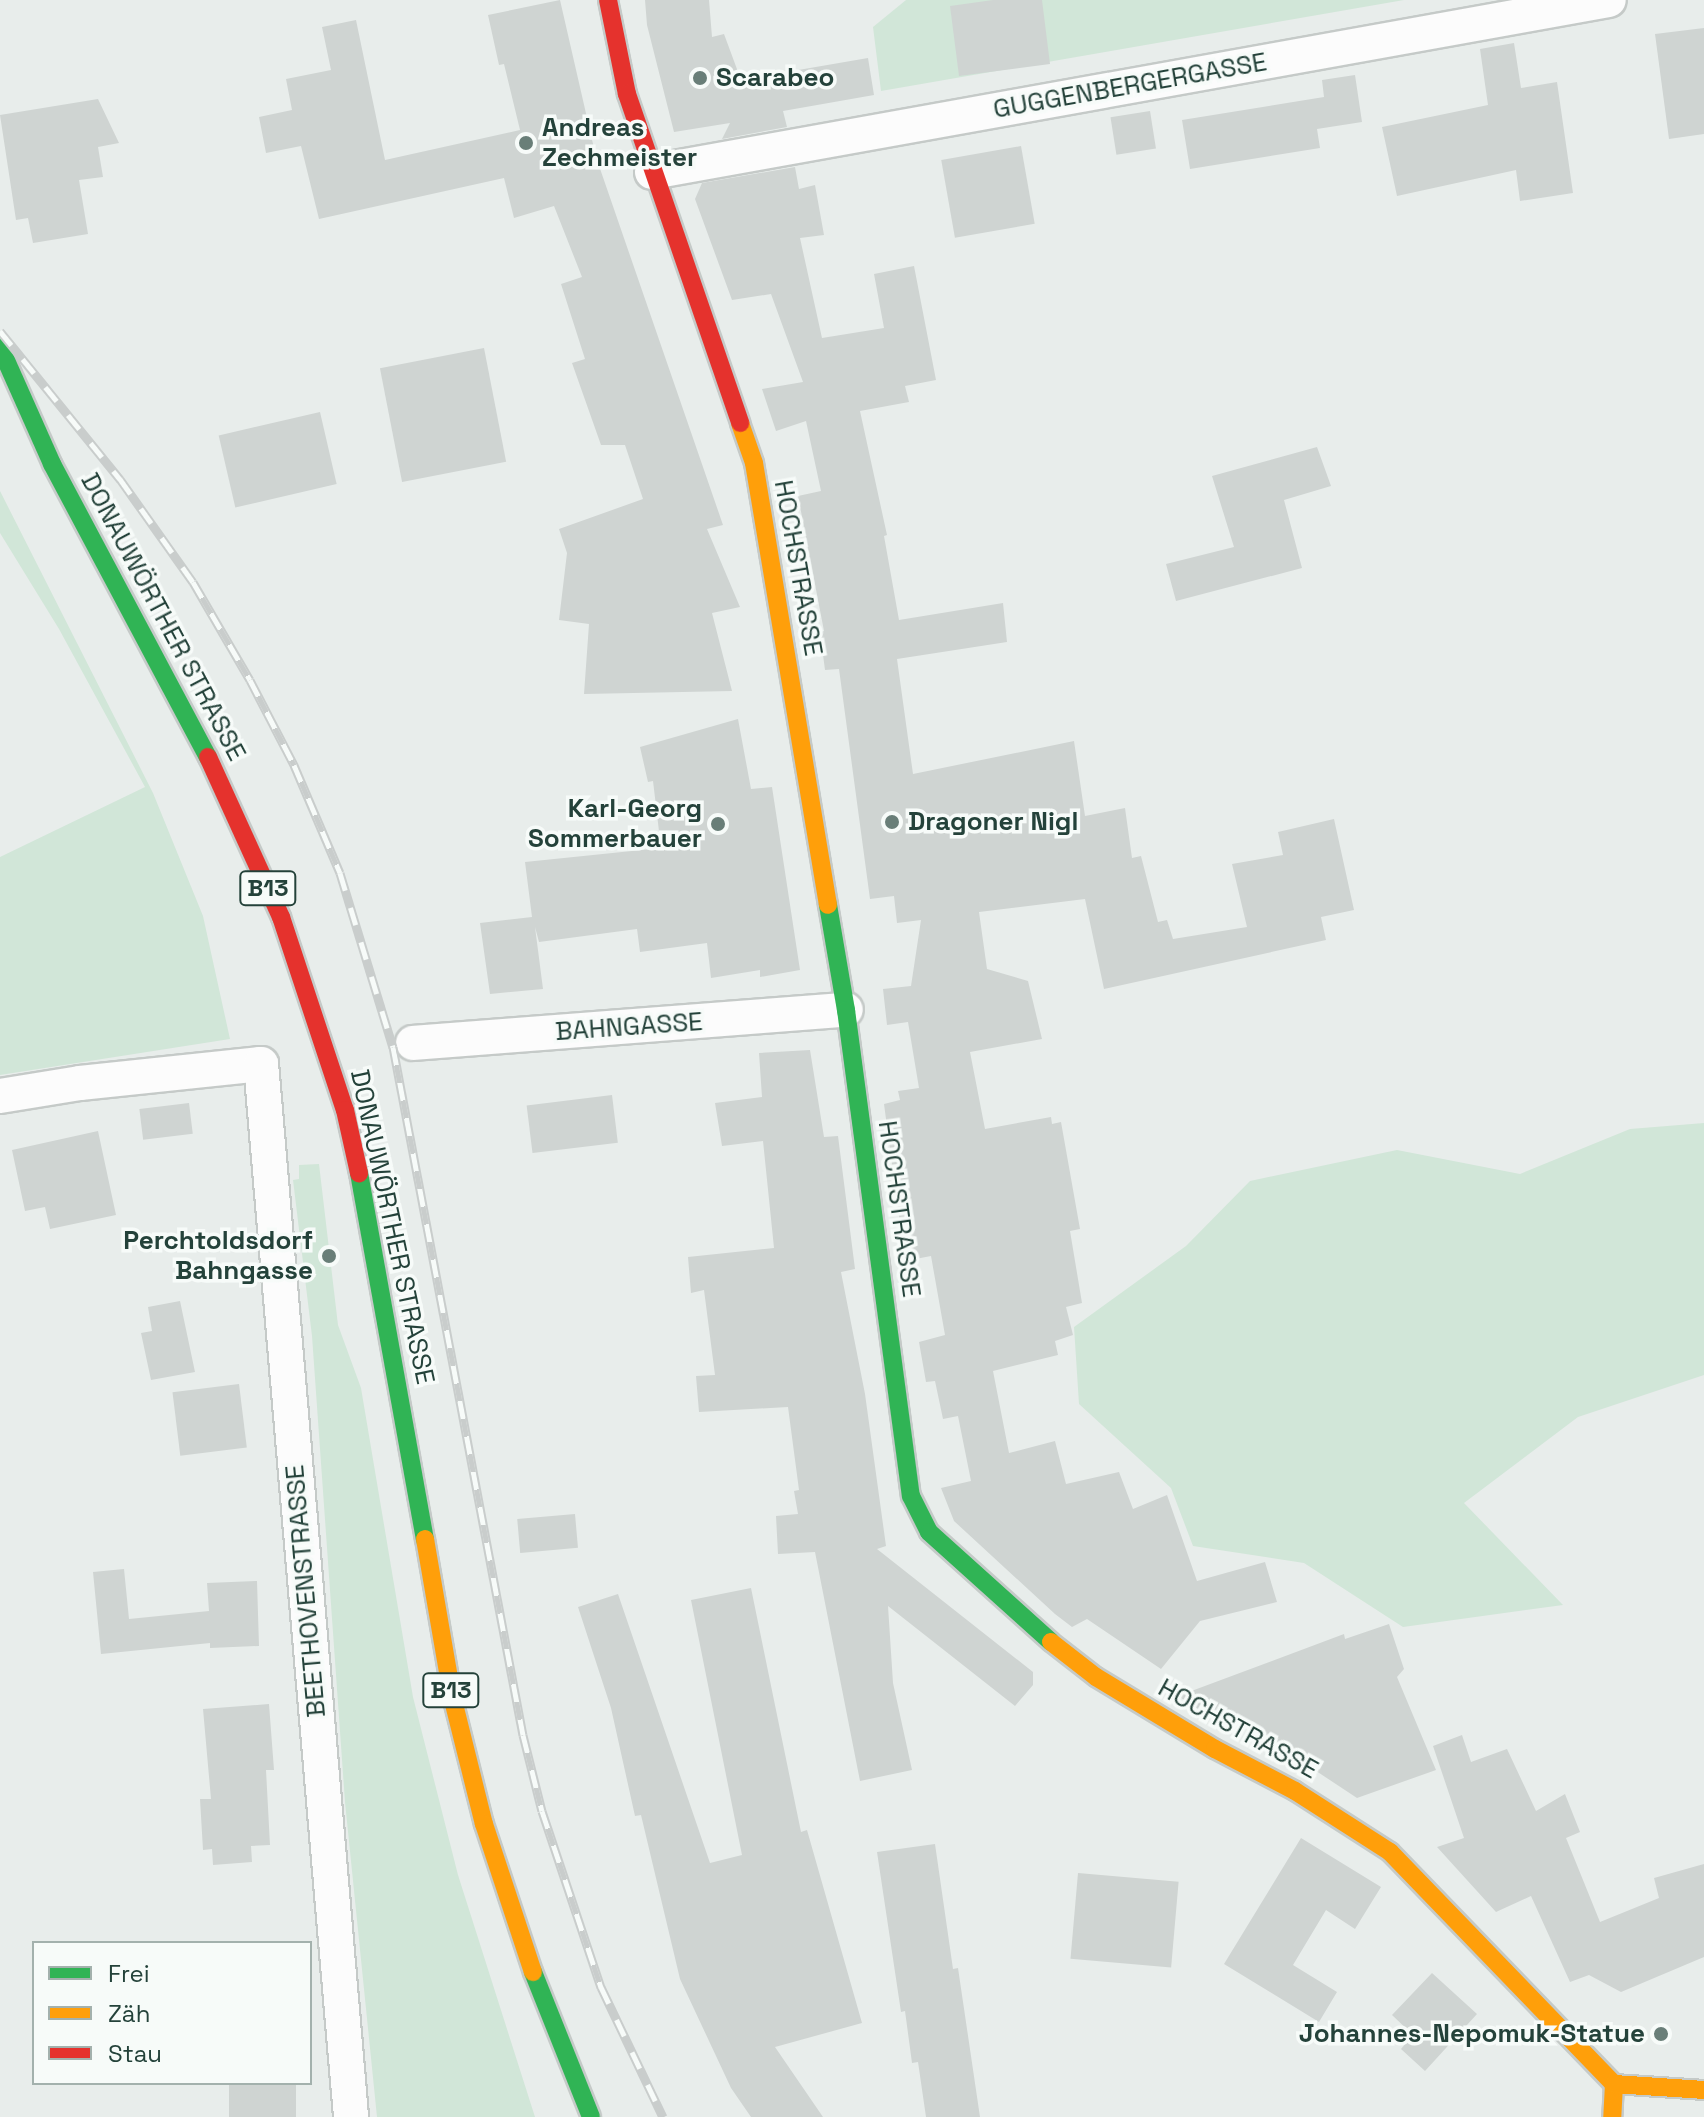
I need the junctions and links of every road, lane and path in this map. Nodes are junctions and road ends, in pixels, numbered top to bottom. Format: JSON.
{"nodes":[{"id":1,"x":608,"y":0,"type":"edge"},
{"id":2,"x":1609,"y":0,"type":"edge"},
{"id":3,"x":652,"y":172,"type":"junction"},
{"id":4,"x":0,"y":347,"type":"edge"},
{"id":5,"x":846,"y":1010,"type":"junction"},
{"id":6,"x":413,"y":1043,"type":"dead end"},
{"id":7,"x":0,"y":1096,"type":"edge"},
{"id":8,"x":1614,"y":2084,"type":"junction"},
{"id":9,"x":1704,"y":2090,"type":"edge"},
{"id":10,"x":351,"y":2117,"type":"edge"},
{"id":11,"x":591,"y":2117,"type":"edge"},
{"id":12,"x":1612,"y":2117,"type":"edge"}],
"edges":[{"from":1,"to":3,"type":"main road","name":"HOCHSTRASSE"},
{"from":2,"to":3,"type":"street","name":"GUGGENBERGERGASSE"},
{"from":3,"to":5,"type":"main road","name":"HOCHSTRASSE"},
{"from":4,"to":11,"type":"main road","name":"DONAUWÖRTHER STRASSE","number":"B13"},
{"from":5,"to":6,"type":"street","name":"BAHNGASSE"},
{"from":5,"to":8,"type":"main road","name":"HOCHSTRASSE"},
{"from":7,"to":10,"type":"street","name":"BEETHOVENSTRASSE"},
{"from":8,"to":9,"type":"main road"},
{"from":8,"to":12,"type":"main road"}]}
